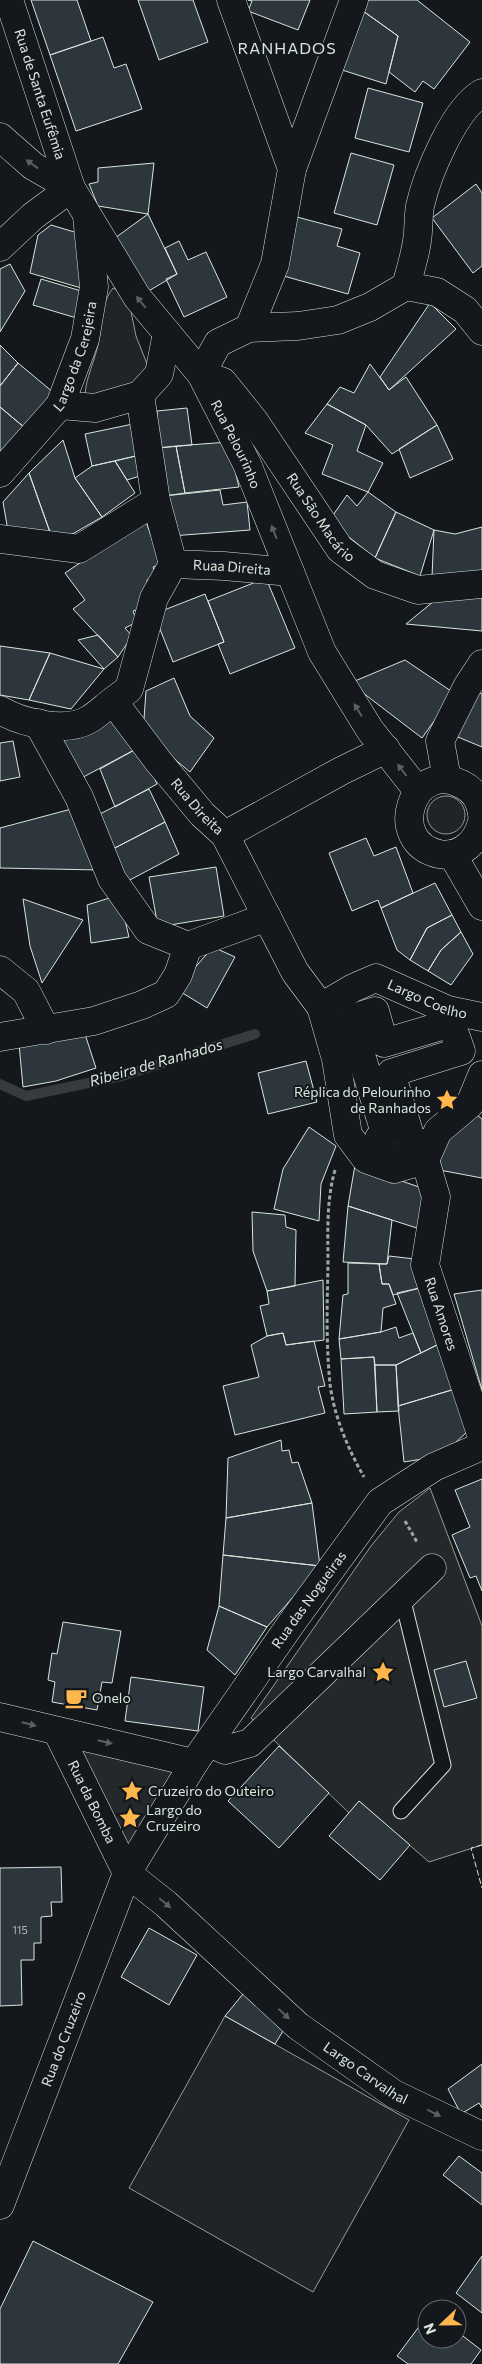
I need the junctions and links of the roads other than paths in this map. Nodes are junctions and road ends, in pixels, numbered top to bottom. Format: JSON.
{"nodes":[{"id":1,"x":9,"y":0,"type":"edge"},
{"id":2,"x":231,"y":0,"type":"edge"},
{"id":3,"x":354,"y":0,"type":"edge"},
{"id":4,"x":482,"y":93,"type":"edge"},
{"id":5,"x":0,"y":137,"type":"edge"},
{"id":6,"x":292,"y":169,"type":"junction"},
{"id":7,"x":72,"y":188,"type":"junction"},
{"id":8,"x":87,"y":216,"type":"junction"},
{"id":9,"x":0,"y":246,"type":"edge"},
{"id":10,"x":406,"y":286,"type":"junction"},
{"id":11,"x":249,"y":328,"type":"junction"},
{"id":12,"x":482,"y":331,"type":"edge"},
{"id":13,"x":167,"y":333,"type":"junction"},
{"id":14,"x":201,"y":374,"type":"junction"},
{"id":15,"x":140,"y":395,"type":"junction"},
{"id":16,"x":60,"y":405,"type":"junction"},
{"id":17,"x":0,"y":472,"type":"edge"},
{"id":18,"x":156,"y":501,"type":"junction"},
{"id":19,"x":0,"y":539,"type":"edge"},
{"id":20,"x":173,"y":564,"type":"junction"},
{"id":21,"x":290,"y":572,"type":"junction"},
{"id":22,"x":482,"y":584,"type":"edge"},
{"id":23,"x":482,"y":664,"type":"edge"},
{"id":24,"x":113,"y":701,"type":"junction"},
{"id":25,"x":0,"y":710,"type":"edge"},
{"id":26,"x":38,"y":723,"type":"junction"},
{"id":27,"x":386,"y":750,"type":"junction"},
{"id":28,"x":447,"y":779,"type":"junction"},
{"id":29,"x":418,"y":791,"type":"junction"},
{"id":30,"x":480,"y":800,"type":"edge"},
{"id":31,"x":482,"y":821,"type":"edge"},
{"id":32,"x":225,"y":835,"type":"junction"},
{"id":33,"x":452,"y":854,"type":"junction"},
{"id":34,"x":482,"y":906,"type":"edge"},
{"id":35,"x":267,"y":917,"type":"junction"},
{"id":36,"x":188,"y":946,"type":"junction"},
{"id":37,"x":0,"y":970,"type":"edge"},
{"id":38,"x":321,"y":1007,"type":"junction"},
{"id":39,"x":482,"y":1017,"type":"edge"},
{"id":40,"x":46,"y":1030,"type":"junction"},
{"id":41,"x":0,"y":1037,"type":"edge"},
{"id":42,"x":482,"y":1075,"type":"edge"},
{"id":43,"x":422,"y":1156,"type":"junction"},
{"id":44,"x":482,"y":1437,"type":"edge"},
{"id":45,"x":482,"y":1446,"type":"edge"},
{"id":46,"x":432,"y":1568,"type":"road end"},
{"id":47,"x":402,"y":1597,"type":"junction"},
{"id":48,"x":0,"y":1717,"type":"edge"},
{"id":49,"x":57,"y":1731,"type":"junction"},
{"id":50,"x":201,"y":1753,"type":"junction"},
{"id":51,"x":401,"y":1811,"type":"dead end"},
{"id":52,"x":127,"y":1873,"type":"junction"},
{"id":53,"x":482,"y":2136,"type":"edge"},
{"id":54,"x":0,"y":2205,"type":"edge"}],
"edges":[{"from":1,"to":7,"type":"street","name":"Rua de Santa Eufêmia"},
{"from":2,"to":6,"type":"street"},
{"from":3,"to":6,"type":"street"},
{"from":4,"to":10,"type":"street"},
{"from":7,"to":5,"type":"street","one_way":true},
{"from":6,"to":11,"type":"street"},
{"from":7,"to":8,"type":"street","name":"Rua Pelourinho"},
{"from":7,"to":9,"type":"street"},
{"from":13,"to":8,"type":"street","name":"Rua Pelourinho","one_way":true},
{"from":8,"to":16,"type":"street","name":"Largo da Cerejeira"},
{"from":10,"to":11,"type":"street"},
{"from":10,"to":12,"type":"street"},
{"from":11,"to":14,"type":"street"},
{"from":13,"to":14,"type":"street","name":"Rua Pelourinho"},
{"from":13,"to":15,"type":"street"},
{"from":21,"to":14,"type":"street","name":"Rua Pelourinho","one_way":true},
{"from":14,"to":22,"type":"street","name":"Rua São Macário"},
{"from":15,"to":16,"type":"street"},
{"from":15,"to":18,"type":"street"},
{"from":16,"to":17,"type":"street","name":"Largo da Cerejeira"},
{"from":18,"to":19,"type":"street"},
{"from":18,"to":20,"type":"street"},
{"from":20,"to":21,"type":"street","name":"Ruaa Direita"},
{"from":20,"to":24,"type":"street"},
{"from":27,"to":21,"type":"street","name":"Rua Pelourinho","one_way":true},
{"from":23,"to":28,"type":"street"},
{"from":24,"to":26,"type":"street"},
{"from":24,"to":32,"type":"street","name":"Rua Direita"},
{"from":25,"to":26,"type":"street"},
{"from":26,"to":36,"type":"street"},
{"from":29,"to":27,"type":"street","name":"Rua Pelourinho","one_way":true},
{"from":27,"to":32,"type":"street"},
{"from":28,"to":29,"type":"street"},
{"from":28,"to":30,"type":"street"},
{"from":29,"to":33,"type":"street"},
{"from":31,"to":33,"type":"street"},
{"from":32,"to":35,"type":"street","name":"Rua Direita"},
{"from":33,"to":34,"type":"street"},
{"from":35,"to":36,"type":"street"},
{"from":35,"to":38,"type":"street","name":"Rua Direita"},
{"from":36,"to":40,"type":"street"},
{"from":37,"to":40,"type":"street"},
{"from":38,"to":39,"type":"street","name":"Largo Coelho"},
{"from":38,"to":43,"type":"street","name":"Rua Direita"},
{"from":40,"to":41,"type":"street"},
{"from":42,"to":43,"type":"street"},
{"from":43,"to":43,"type":"street","name":"Rua Amores"},
{"from":43,"to":44,"type":"street","name":"Rua Amores"},
{"from":45,"to":50,"type":"street","name":"Rua das Nogueiras"},
{"from":46,"to":47,"type":"street"},
{"from":47,"to":50,"type":"street"},
{"from":47,"to":51,"type":"lane"},
{"from":48,"to":49,"type":"street","one_way":true},
{"from":49,"to":50,"type":"street","one_way":true},
{"from":49,"to":52,"type":"street","name":"Rua da Bomba"},
{"from":50,"to":52,"type":"street","name":"Rua das Nogueiras"},
{"from":52,"to":53,"type":"street","name":"Largo Carvalhal","one_way":true},
{"from":52,"to":54,"type":"street","name":"Rua do Cruzeiro"}]}
